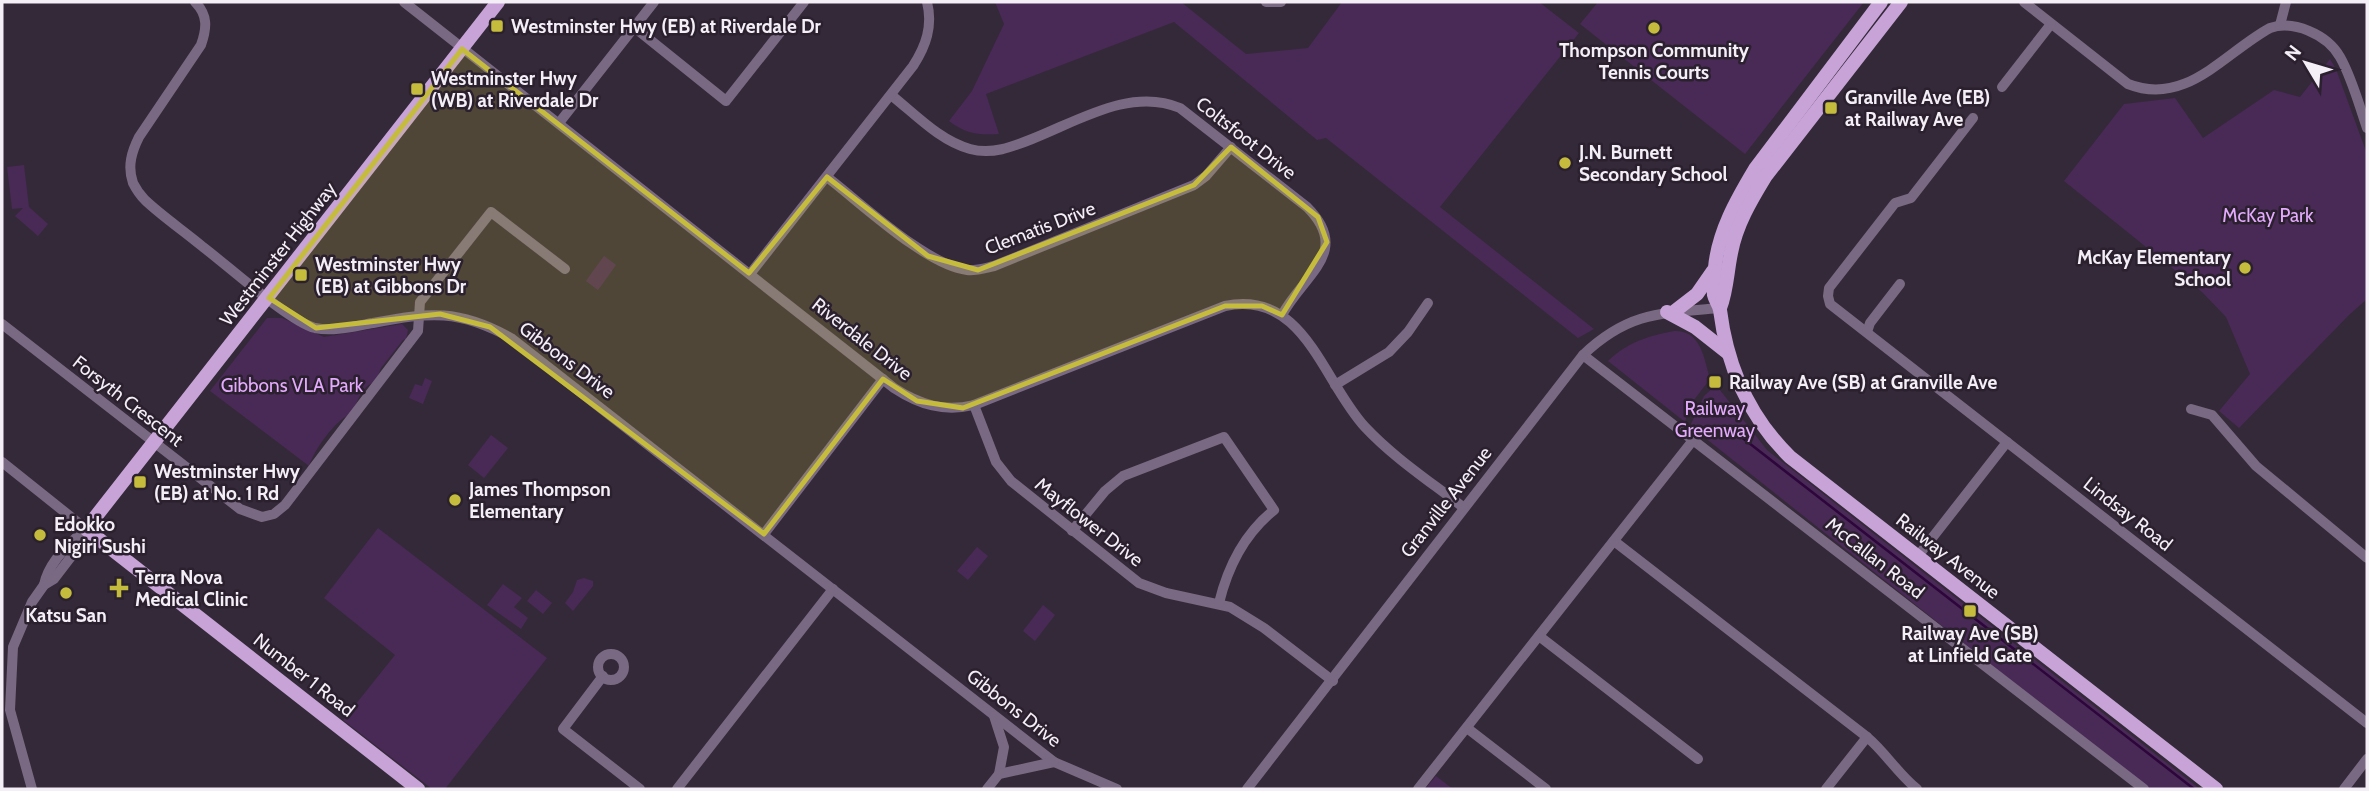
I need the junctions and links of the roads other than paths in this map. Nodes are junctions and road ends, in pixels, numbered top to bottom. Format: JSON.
{"nodes":[{"id":1,"x":195,"y":2,"type":"edge"},
{"id":2,"x":404,"y":2,"type":"edge"},
{"id":3,"x":498,"y":2,"type":"edge"},
{"id":4,"x":654,"y":2,"type":"edge"},
{"id":5,"x":804,"y":2,"type":"edge"},
{"id":6,"x":927,"y":2,"type":"edge"},
{"id":7,"x":1266,"y":2,"type":"edge"},
{"id":8,"x":1281,"y":2,"type":"edge"},
{"id":9,"x":1881,"y":2,"type":"edge"},
{"id":10,"x":1901,"y":2,"type":"edge"},
{"id":11,"x":2024,"y":2,"type":"edge"},
{"id":12,"x":2286,"y":2,"type":"edge"},
{"id":13,"x":2051,"y":24,"type":"junction"},
{"id":14,"x":2280,"y":24,"type":"junction"},
{"id":15,"x":634,"y":27,"type":"junction"},
{"id":16,"x":462,"y":49,"type":"junction"},
{"id":17,"x":2002,"y":87,"type":"dead end"},
{"id":18,"x":891,"y":95,"type":"junction"},
{"id":19,"x":1973,"y":118,"type":"dead end"},
{"id":20,"x":559,"y":123,"type":"junction"},
{"id":21,"x":2367,"y":128,"type":"edge"},
{"id":22,"x":1231,"y":147,"type":"junction"},
{"id":23,"x":827,"y":177,"type":"junction"},
{"id":24,"x":1715,"y":266,"type":"junction"},
{"id":25,"x":565,"y":269,"type":"dead end"},
{"id":26,"x":750,"y":274,"type":"junction"},
{"id":27,"x":1900,"y":284,"type":"dead end"},
{"id":28,"x":268,"y":298,"type":"junction"},
{"id":29,"x":1428,"y":303,"type":"dead end"},
{"id":30,"x":1720,"y":308,"type":"junction"},
{"id":31,"x":1671,"y":312,"type":"junction"},
{"id":32,"x":418,"y":315,"type":"junction"},
{"id":33,"x":1282,"y":315,"type":"junction"},
{"id":34,"x":2,"y":324,"type":"edge"},
{"id":35,"x":1867,"y":332,"type":"junction"},
{"id":36,"x":1728,"y":353,"type":"junction"},
{"id":37,"x":1583,"y":355,"type":"junction"},
{"id":38,"x":883,"y":379,"type":"junction"},
{"id":39,"x":1335,"y":385,"type":"junction"},
{"id":40,"x":974,"y":405,"type":"junction"},
{"id":41,"x":2192,"y":409,"type":"dead end"},
{"id":42,"x":1694,"y":439,"type":"junction"},
{"id":43,"x":2007,"y":442,"type":"junction"},
{"id":44,"x":154,"y":444,"type":"junction"},
{"id":45,"x":2,"y":462,"type":"edge"},
{"id":46,"x":1464,"y":508,"type":"junction"},
{"id":47,"x":86,"y":529,"type":"junction"},
{"id":48,"x":1072,"y":531,"type":"junction"},
{"id":49,"x":764,"y":534,"type":"junction"},
{"id":50,"x":1614,"y":541,"type":"junction"},
{"id":51,"x":2366,"y":554,"type":"edge"},
{"id":52,"x":1918,"y":556,"type":"junction"},
{"id":53,"x":833,"y":589,"type":"junction"},
{"id":54,"x":1219,"y":603,"type":"junction"},
{"id":55,"x":1539,"y":636,"type":"junction"},
{"id":56,"x":603,"y":676,"type":"dead end"},
{"id":57,"x":1333,"y":681,"type":"junction"},
{"id":58,"x":6,"y":711,"type":"edge"},
{"id":59,"x":993,"y":713,"type":"junction"},
{"id":60,"x":2367,"y":723,"type":"edge"},
{"id":61,"x":1467,"y":728,"type":"junction"},
{"id":62,"x":1867,"y":737,"type":"junction"},
{"id":63,"x":1698,"y":759,"type":"dead end"},
{"id":64,"x":2367,"y":760,"type":"edge"},
{"id":65,"x":1054,"y":762,"type":"junction"},
{"id":66,"x":999,"y":774,"type":"junction"},
{"id":67,"x":32,"y":789,"type":"edge"},
{"id":68,"x":418,"y":789,"type":"edge"},
{"id":69,"x":640,"y":789,"type":"edge"},
{"id":70,"x":677,"y":789,"type":"edge"},
{"id":71,"x":987,"y":789,"type":"edge"},
{"id":72,"x":1117,"y":789,"type":"edge"},
{"id":73,"x":1247,"y":789,"type":"edge"},
{"id":74,"x":1418,"y":789,"type":"edge"},
{"id":75,"x":1546,"y":789,"type":"edge"},
{"id":76,"x":1826,"y":789,"type":"edge"},
{"id":77,"x":1917,"y":789,"type":"edge"},
{"id":78,"x":2144,"y":789,"type":"edge"},
{"id":79,"x":2216,"y":789,"type":"edge"},
{"id":80,"x":2344,"y":789,"type":"edge"}],
"edges":[{"from":1,"to":28,"type":"street","name":"Gibbons Drive"},
{"from":2,"to":16,"type":"street","name":"Riverdale Drive"},
{"from":3,"to":16,"type":"main road","name":"Westminster Highway"},
{"from":4,"to":15,"type":"street"},
{"from":5,"to":15,"type":"street"},
{"from":6,"to":18,"type":"street"},
{"from":7,"to":8,"type":"street"},
{"from":9,"to":24,"type":"main road"},
{"from":10,"to":30,"type":"main road"},
{"from":11,"to":13,"type":"street"},
{"from":12,"to":14,"type":"street"},
{"from":13,"to":14,"type":"street"},
{"from":13,"to":17,"type":"street"},
{"from":14,"to":21,"type":"street"},
{"from":15,"to":20,"type":"street"},
{"from":16,"to":20,"type":"street","name":"Riverdale Drive"},
{"from":16,"to":28,"type":"main road","name":"Westminster Highway"},
{"from":18,"to":22,"type":"street","name":"Coltsfoot Drive"},
{"from":18,"to":23,"type":"street"},
{"from":19,"to":35,"type":"street","name":"Lindsay Road"},
{"from":20,"to":26,"type":"street","name":"Riverdale Drive"},
{"from":22,"to":23,"type":"street","name":"Clematis Drive"},
{"from":22,"to":33,"type":"street","name":"Coltsfoot Drive"},
{"from":23,"to":26,"type":"street"},
{"from":24,"to":30,"type":"main road"},
{"from":24,"to":31,"type":"main road"},
{"from":25,"to":32,"type":"street"},
{"from":26,"to":38,"type":"street","name":"Riverdale Drive"},
{"from":27,"to":35,"type":"street"},
{"from":28,"to":32,"type":"street","name":"Gibbons Drive"},
{"from":28,"to":44,"type":"main road","name":"Westminster Highway"},
{"from":29,"to":39,"type":"street"},
{"from":30,"to":31,"type":"street","name":"Granville Avenue"},
{"from":30,"to":36,"type":"main road","name":"Railway Avenue"},
{"from":31,"to":36,"type":"main road"},
{"from":31,"to":37,"type":"street","name":"Granville Avenue"},
{"from":32,"to":44,"type":"street","name":"Forsyth Crescent"},
{"from":32,"to":49,"type":"street","name":"Gibbons Drive"},
{"from":33,"to":39,"type":"street","name":"Riverdale Drive"},
{"from":33,"to":40,"type":"street","name":"Riverdale Drive"},
{"from":34,"to":44,"type":"street","name":"Forsyth Crescent"},
{"from":35,"to":43,"type":"street","name":"Lindsay Road"},
{"from":36,"to":52,"type":"main road","name":"Railway Avenue"},
{"from":37,"to":42,"type":"street","name":"McCallan Road"},
{"from":37,"to":46,"type":"street","name":"Granville Avenue"},
{"from":38,"to":40,"type":"street","name":"Riverdale Drive"},
{"from":38,"to":49,"type":"street"},
{"from":39,"to":46,"type":"street","name":"Riverdale Drive"},
{"from":40,"to":48,"type":"street","name":"Mayflower Drive"},
{"from":41,"to":51,"type":"street"},
{"from":42,"to":50,"type":"street"},
{"from":42,"to":78,"type":"street","name":"McCallan Road"},
{"from":43,"to":52,"type":"street"},
{"from":43,"to":60,"type":"street","name":"Lindsay Road"},
{"from":44,"to":47,"type":"main road","name":"Westminster Highway"},
{"from":45,"to":47,"type":"street","name":"Number 1 Road"},
{"from":46,"to":57,"type":"street","name":"Granville Avenue"},
{"from":47,"to":58,"type":"street","name":"Westminster Highway"},
{"from":47,"to":68,"type":"main road","name":"Number 1 Road"},
{"from":48,"to":54,"type":"street","name":"Mayflower Drive"},
{"from":48,"to":54,"type":"street"},
{"from":49,"to":53,"type":"street","name":"Gibbons Drive"},
{"from":50,"to":55,"type":"street"},
{"from":50,"to":62,"type":"street"},
{"from":52,"to":79,"type":"main road","name":"Railway Avenue"},
{"from":53,"to":59,"type":"street","name":"Gibbons Drive"},
{"from":53,"to":70,"type":"street"},
{"from":54,"to":57,"type":"street","name":"Mayflower Drive"},
{"from":55,"to":61,"type":"street"},
{"from":55,"to":63,"type":"street"},
{"from":56,"to":69,"type":"street"},
{"from":57,"to":73,"type":"street","name":"Granville Avenue"},
{"from":58,"to":67,"type":"street","name":"Westminster Highway"},
{"from":59,"to":65,"type":"street","name":"Gibbons Drive"},
{"from":59,"to":66,"type":"street"},
{"from":61,"to":74,"type":"street"},
{"from":61,"to":75,"type":"street"},
{"from":62,"to":76,"type":"street"},
{"from":62,"to":77,"type":"street"},
{"from":64,"to":80,"type":"street"},
{"from":65,"to":66,"type":"street"},
{"from":65,"to":72,"type":"street","name":"Gibbons Drive"},
{"from":66,"to":71,"type":"street"}]}
